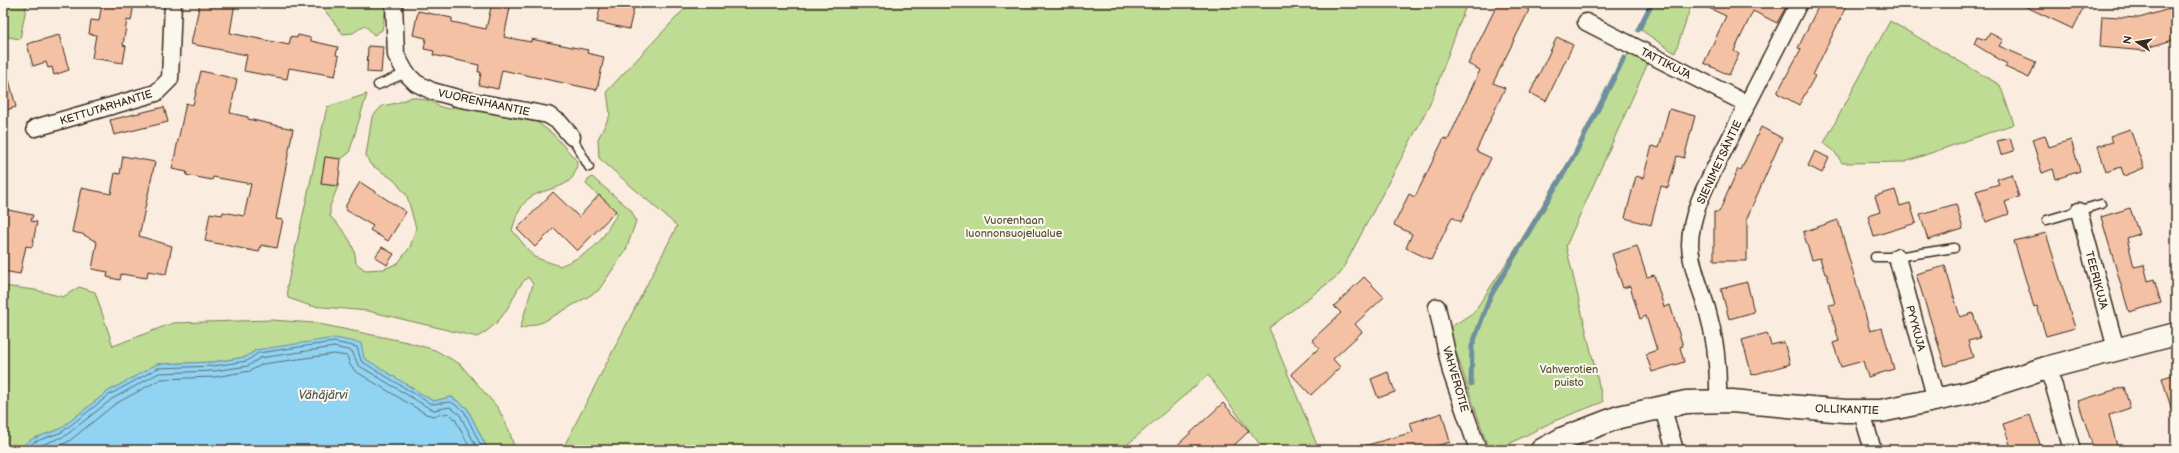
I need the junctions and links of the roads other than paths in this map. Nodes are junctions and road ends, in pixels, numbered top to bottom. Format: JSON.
{"nodes":[{"id":1,"x":173,"y":3,"type":"edge"},
{"id":2,"x":394,"y":3,"type":"edge"},
{"id":3,"x":1799,"y":3,"type":"edge"},
{"id":4,"x":1586,"y":22,"type":"dead end"},
{"id":5,"x":406,"y":73,"type":"junction"},
{"id":6,"x":378,"y":85,"type":"dead end"},
{"id":7,"x":1747,"y":104,"type":"junction"},
{"id":8,"x":35,"y":128,"type":"dead end"},
{"id":9,"x":572,"y":137,"type":"joint"},
{"id":10,"x":589,"y":167,"type":"dead end"},
{"id":11,"x":2101,"y":204,"type":"dead end"},
{"id":12,"x":2079,"y":211,"type":"junction"},
{"id":13,"x":2047,"y":220,"type":"dead end"},
{"id":14,"x":1954,"y":248,"type":"dead end"},
{"id":15,"x":1875,"y":257,"type":"dead end"},
{"id":16,"x":1897,"y":257,"type":"junction"},
{"id":17,"x":1437,"y":307,"type":"dead end"},
{"id":18,"x":2176,"y":334,"type":"edge"},
{"id":19,"x":2116,"y":349,"type":"junction"},
{"id":20,"x":2046,"y":368,"type":"junction"},
{"id":21,"x":1936,"y":400,"type":"junction"},
{"id":22,"x":1718,"y":402,"type":"junction"},
{"id":23,"x":1662,"y":406,"type":"junction"},
{"id":24,"x":1861,"y":410,"type":"junction"},
{"id":25,"x":1478,"y":450,"type":"edge"},
{"id":26,"x":1542,"y":450,"type":"edge"},
{"id":27,"x":1675,"y":450,"type":"edge"},
{"id":28,"x":1873,"y":450,"type":"edge"},
{"id":29,"x":2072,"y":450,"type":"edge"}],
"edges":[{"from":1,"to":8,"type":"street","name":"KETTUTARHANTIE"},
{"from":2,"to":5,"type":"street","name":"VUORENHAANTIE"},
{"from":3,"to":7,"type":"street","name":"SIENIMETSÄNTIE"},
{"from":4,"to":7,"type":"street","name":"TATTIKUJA"},
{"from":5,"to":6,"type":"lane"},
{"from":5,"to":9,"type":"street","name":"VUORENHAANTIE"},
{"from":7,"to":22,"type":"street","name":"SIENIMETSÄNTIE"},
{"from":9,"to":10,"type":"lane","name":"VUORENHAANTIE"},
{"from":11,"to":12,"type":"lane"},
{"from":12,"to":13,"type":"lane"},
{"from":12,"to":19,"type":"street","name":"TEERIKUJA"},
{"from":14,"to":16,"type":"lane"},
{"from":15,"to":16,"type":"lane"},
{"from":16,"to":21,"type":"street","name":"PYYKUJA"},
{"from":17,"to":25,"type":"street","name":"VAHVEROTIE"},
{"from":18,"to":19,"type":"street","name":"OLLIKANTIE"},
{"from":19,"to":20,"type":"street","name":"OLLIKANTIE"},
{"from":20,"to":21,"type":"street","name":"OLLIKANTIE"},
{"from":20,"to":29,"type":"street"},
{"from":21,"to":24,"type":"street","name":"OLLIKANTIE"},
{"from":22,"to":23,"type":"street","name":"OLLIKANTIE"},
{"from":22,"to":24,"type":"street","name":"OLLIKANTIE"},
{"from":23,"to":26,"type":"street","name":"OLLIKANTIE"},
{"from":23,"to":27,"type":"street"},
{"from":24,"to":28,"type":"street"}]}
